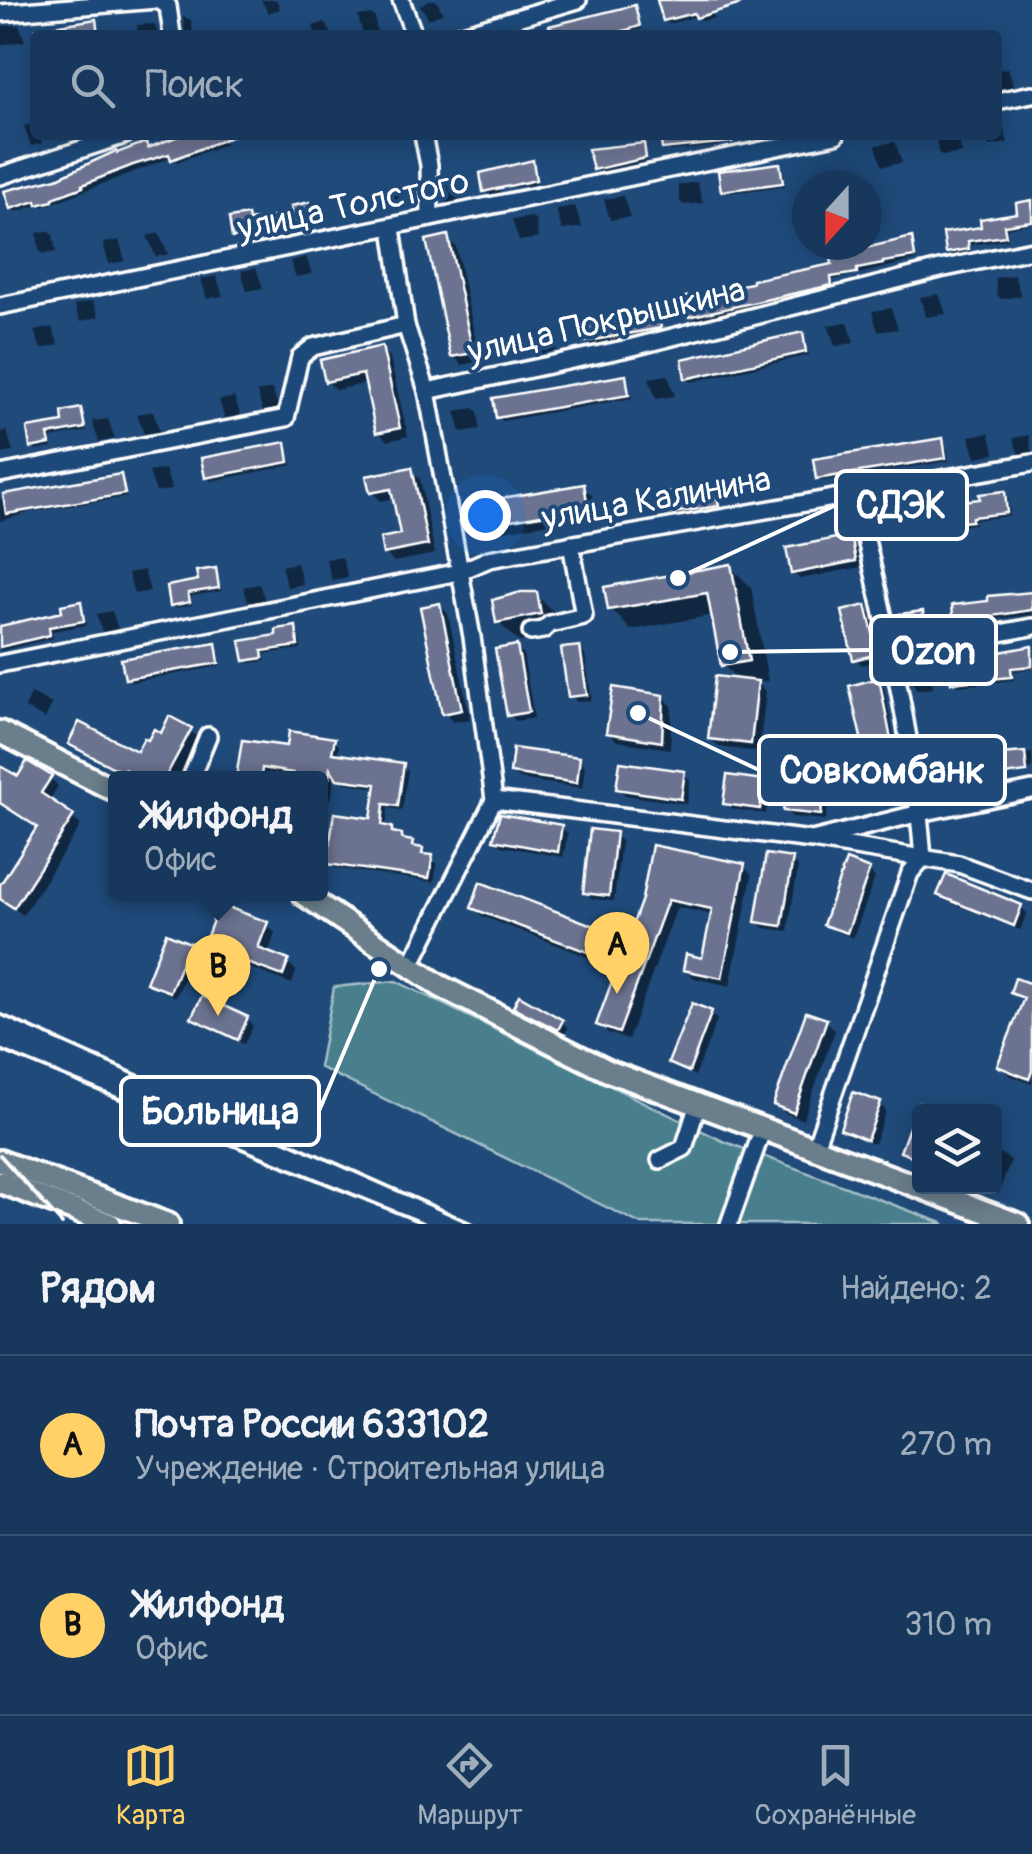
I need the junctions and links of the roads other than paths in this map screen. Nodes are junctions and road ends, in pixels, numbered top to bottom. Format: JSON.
{"nodes":[{"id":1,"x":157,"y":0,"type":"edge"},
{"id":2,"x":400,"y":0,"type":"edge"},
{"id":3,"x":578,"y":0,"type":"edge"},
{"id":4,"x":0,"y":13,"type":"edge"},
{"id":5,"x":171,"y":30,"type":"edge"},
{"id":6,"x":412,"y":30,"type":"edge"},
{"id":7,"x":476,"y":30,"type":"edge"},
{"id":8,"x":1032,"y":94,"type":"edge"},
{"id":9,"x":1002,"y":101,"type":"edge"},
{"id":10,"x":111,"y":140,"type":"edge"},
{"id":11,"x":424,"y":140,"type":"edge"},
{"id":12,"x":812,"y":140,"type":"edge"},
{"id":13,"x":0,"y":176,"type":"edge"},
{"id":14,"x":430,"y":218,"type":"junction"},
{"id":15,"x":392,"y":228,"type":"junction"},
{"id":16,"x":1032,"y":250,"type":"edge"},
{"id":17,"x":0,"y":306,"type":"edge"},
{"id":18,"x":406,"y":325,"type":"junction"},
{"id":19,"x":427,"y":391,"type":"junction"},
{"id":20,"x":1032,"y":463,"type":"edge"},
{"id":21,"x":0,"y":474,"type":"edge"},
{"id":22,"x":855,"y":493,"type":"junction"},
{"id":23,"x":571,"y":544,"type":"junction"},
{"id":24,"x":460,"y":572,"type":"junction"},
{"id":25,"x":1032,"y":627,"type":"edge"},
{"id":26,"x":531,"y":632,"type":"dead end"},
{"id":27,"x":892,"y":653,"type":"junction"},
{"id":28,"x":0,"y":664,"type":"edge"},
{"id":29,"x":0,"y":732,"type":"edge"},
{"id":30,"x":208,"y":736,"type":"dead end"},
{"id":31,"x":193,"y":771,"type":"edge"},
{"id":32,"x":108,"y":787,"type":"edge"},
{"id":33,"x":1032,"y":790,"type":"edge"},
{"id":34,"x":494,"y":800,"type":"junction"},
{"id":35,"x":920,"y":813,"type":"junction"},
{"id":36,"x":812,"y":840,"type":"junction"},
{"id":37,"x":923,"y":858,"type":"junction"},
{"id":38,"x":1032,"y":891,"type":"edge"},
{"id":39,"x":314,"y":901,"type":"edge"},
{"id":40,"x":410,"y":967,"type":"junction"},
{"id":41,"x":697,"y":1107,"type":"junction"},
{"id":42,"x":762,"y":1131,"type":"junction"},
{"id":43,"x":814,"y":1150,"type":"junction"},
{"id":44,"x":660,"y":1160,"type":"dead end"},
{"id":45,"x":0,"y":1162,"type":"edge"},
{"id":46,"x":0,"y":1182,"type":"edge"},
{"id":47,"x":110,"y":1224,"type":"edge"},
{"id":48,"x":168,"y":1224,"type":"edge"},
{"id":49,"x":729,"y":1224,"type":"edge"},
{"id":50,"x":1018,"y":1224,"type":"edge"}],
"edges":[{"from":1,"to":4,"type":"street"},
{"from":1,"to":5,"type":"street"},
{"from":2,"to":6,"type":"street"},
{"from":3,"to":7,"type":"street"},
{"from":8,"to":9,"type":"street"},
{"from":10,"to":13,"type":"street"},
{"from":11,"to":14,"type":"street"},
{"from":12,"to":14,"type":"street","name":"улица Толстого"},
{"from":14,"to":15,"type":"street","name":"улица Толстого"},
{"from":15,"to":17,"type":"street","name":"улица Толстого"},
{"from":15,"to":18,"type":"street"},
{"from":16,"to":19,"type":"street","name":"улица Покрышкина"},
{"from":18,"to":19,"type":"street"},
{"from":18,"to":21,"type":"street"},
{"from":19,"to":24,"type":"street"},
{"from":20,"to":22,"type":"street","name":"улица Калинина"},
{"from":22,"to":23,"type":"street","name":"улица Калинина"},
{"from":22,"to":27,"type":"street"},
{"from":23,"to":24,"type":"street","name":"улица Калинина"},
{"from":23,"to":26,"type":"street"},
{"from":24,"to":28,"type":"street","name":"улица Калинина"},
{"from":24,"to":34,"type":"street"},
{"from":25,"to":27,"type":"street"},
{"from":27,"to":35,"type":"street"},
{"from":29,"to":32,"type":"main road"},
{"from":30,"to":31,"type":"street"},
{"from":33,"to":35,"type":"street"},
{"from":34,"to":36,"type":"street"},
{"from":34,"to":40,"type":"street"},
{"from":35,"to":36,"type":"street"},
{"from":35,"to":37,"type":"street"},
{"from":36,"to":37,"type":"street"},
{"from":37,"to":38,"type":"street"},
{"from":37,"to":43,"type":"street"},
{"from":39,"to":40,"type":"main road"},
{"from":40,"to":41,"type":"main road"},
{"from":41,"to":42,"type":"main road"},
{"from":41,"to":44,"type":"street"},
{"from":42,"to":43,"type":"main road"},
{"from":42,"to":49,"type":"street"},
{"from":43,"to":50,"type":"main road"},
{"from":45,"to":48,"type":"main road"},
{"from":46,"to":47,"type":"main road"}]}
